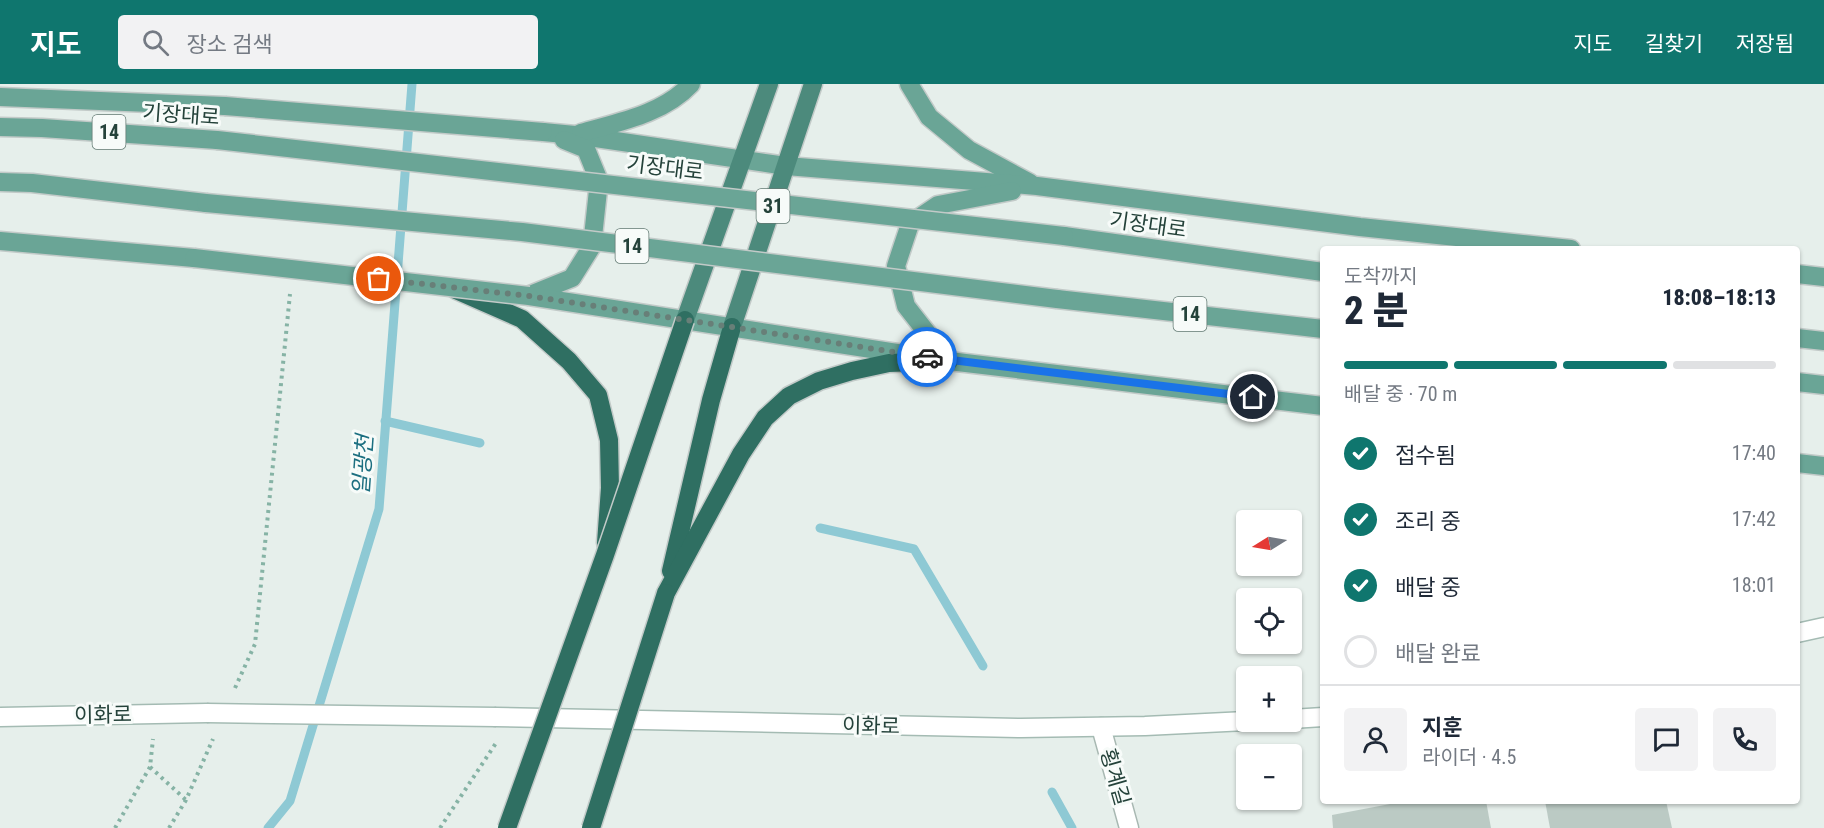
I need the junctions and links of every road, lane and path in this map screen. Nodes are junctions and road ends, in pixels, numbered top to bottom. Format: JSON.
{"nodes":[{"id":1,"x":691,"y":84,"type":"edge"},
{"id":2,"x":769,"y":84,"type":"edge"},
{"id":3,"x":813,"y":84,"type":"edge"},
{"id":4,"x":909,"y":84,"type":"edge"},
{"id":5,"x":0,"y":97,"type":"edge"},
{"id":6,"x":0,"y":127,"type":"edge"},
{"id":7,"x":543,"y":132,"type":"junction"},
{"id":8,"x":575,"y":135,"type":"junction"},
{"id":9,"x":742,"y":159,"type":"junction"},
{"id":10,"x":786,"y":166,"type":"junction"},
{"id":11,"x":0,"y":182,"type":"edge"},
{"id":12,"x":1037,"y":186,"type":"junction"},
{"id":13,"x":0,"y":241,"type":"edge"},
{"id":14,"x":1542,"y":246,"type":"edge"},
{"id":15,"x":1800,"y":266,"type":"edge"},
{"id":16,"x":1824,"y":266,"type":"edge"},
{"id":17,"x":1320,"y":272,"type":"edge"},
{"id":18,"x":1800,"y":274,"type":"edge"},
{"id":19,"x":1824,"y":277,"type":"edge"},
{"id":20,"x":290,"y":287,"type":"dead end"},
{"id":21,"x":449,"y":287,"type":"junction"},
{"id":22,"x":529,"y":296,"type":"junction"},
{"id":23,"x":686,"y":320,"type":"junction"},
{"id":24,"x":732,"y":327,"type":"junction"},
{"id":25,"x":1320,"y":328,"type":"edge"},
{"id":26,"x":1800,"y":338,"type":"edge"},
{"id":27,"x":1824,"y":341,"type":"edge"},
{"id":28,"x":949,"y":361,"type":"junction"},
{"id":29,"x":1800,"y":382,"type":"edge"},
{"id":30,"x":1824,"y":385,"type":"edge"},
{"id":31,"x":1320,"y":406,"type":"edge"},
{"id":32,"x":1800,"y":463,"type":"edge"},
{"id":33,"x":1824,"y":466,"type":"edge"},
{"id":34,"x":605,"y":555,"type":"junction"},
{"id":35,"x":666,"y":593,"type":"junction"},
{"id":36,"x":1824,"y":627,"type":"edge"},
{"id":37,"x":1800,"y":632,"type":"edge"},
{"id":38,"x":232,"y":696,"type":"dead end"},
{"id":39,"x":156,"y":714,"type":"junction"},
{"id":40,"x":0,"y":717,"type":"edge"},
{"id":41,"x":1320,"y":717,"type":"edge"},
{"id":42,"x":504,"y":718,"type":"junction"},
{"id":43,"x":1302,"y":718,"type":"edge"},
{"id":44,"x":1236,"y":721,"type":"edge"},
{"id":45,"x":1101,"y":727,"type":"junction"},
{"id":46,"x":214,"y":738,"type":"dead end"},
{"id":47,"x":150,"y":767,"type":"junction"},
{"id":48,"x":186,"y":800,"type":"junction"},
{"id":49,"x":115,"y":828,"type":"edge"},
{"id":50,"x":169,"y":828,"type":"edge"},
{"id":51,"x":440,"y":828,"type":"edge"},
{"id":52,"x":507,"y":828,"type":"edge"},
{"id":53,"x":591,"y":828,"type":"edge"},
{"id":54,"x":1129,"y":828,"type":"edge"}],
"edges":[{"from":1,"to":8,"type":"main road"},
{"from":2,"to":9,"type":"highway","number":"31"},
{"from":3,"to":10,"type":"highway","number":"31"},
{"from":4,"to":12,"type":"main road"},
{"from":5,"to":7,"type":"main road","bridge":true},
{"from":6,"to":17,"type":"main road","name":"기장대로","number":"14","bridge":true},
{"from":7,"to":8,"type":"main road"},
{"from":7,"to":22,"type":"main road"},
{"from":8,"to":9,"type":"main road"},
{"from":9,"to":10,"type":"main road"},
{"from":9,"to":23,"type":"highway","number":"31"},
{"from":10,"to":12,"type":"main road"},
{"from":10,"to":24,"type":"highway","number":"31"},
{"from":11,"to":25,"type":"main road","number":"14","bridge":true},
{"from":12,"to":14,"type":"main road"},
{"from":12,"to":28,"type":"main road"},
{"from":13,"to":21,"type":"main road","bridge":true},
{"from":15,"to":16,"type":"main road"},
{"from":18,"to":19,"type":"main road"},
{"from":20,"to":38,"type":"path"},
{"from":21,"to":22,"type":"main road","bridge":true},
{"from":21,"to":34,"type":"highway","bridge":true},
{"from":22,"to":23,"type":"main road"},
{"from":23,"to":24,"type":"main road"},
{"from":23,"to":34,"type":"highway","bridge":true},
{"from":24,"to":28,"type":"main road"},
{"from":24,"to":35,"type":"highway"},
{"from":26,"to":27,"type":"main road"},
{"from":28,"to":31,"type":"main road"},
{"from":28,"to":35,"type":"highway"},
{"from":29,"to":30,"type":"main road"},
{"from":32,"to":33,"type":"main road"},
{"from":34,"to":52,"type":"highway","bridge":true},
{"from":35,"to":53,"type":"highway","bridge":true},
{"from":36,"to":37,"type":"main road"},
{"from":39,"to":40,"type":"main road","name":"이화로"},
{"from":39,"to":42,"type":"main road","name":"이화로","bridge":true},
{"from":39,"to":47,"type":"path"},
{"from":41,"to":43,"type":"main road"},
{"from":42,"to":45,"type":"main road","name":"이화로"},
{"from":42,"to":51,"type":"path"},
{"from":44,"to":45,"type":"main road","name":"이화로"},
{"from":45,"to":54,"type":"main road","name":"횡계길"},
{"from":46,"to":48,"type":"path"},
{"from":47,"to":48,"type":"path"},
{"from":47,"to":49,"type":"path"},
{"from":48,"to":50,"type":"path"}]}
